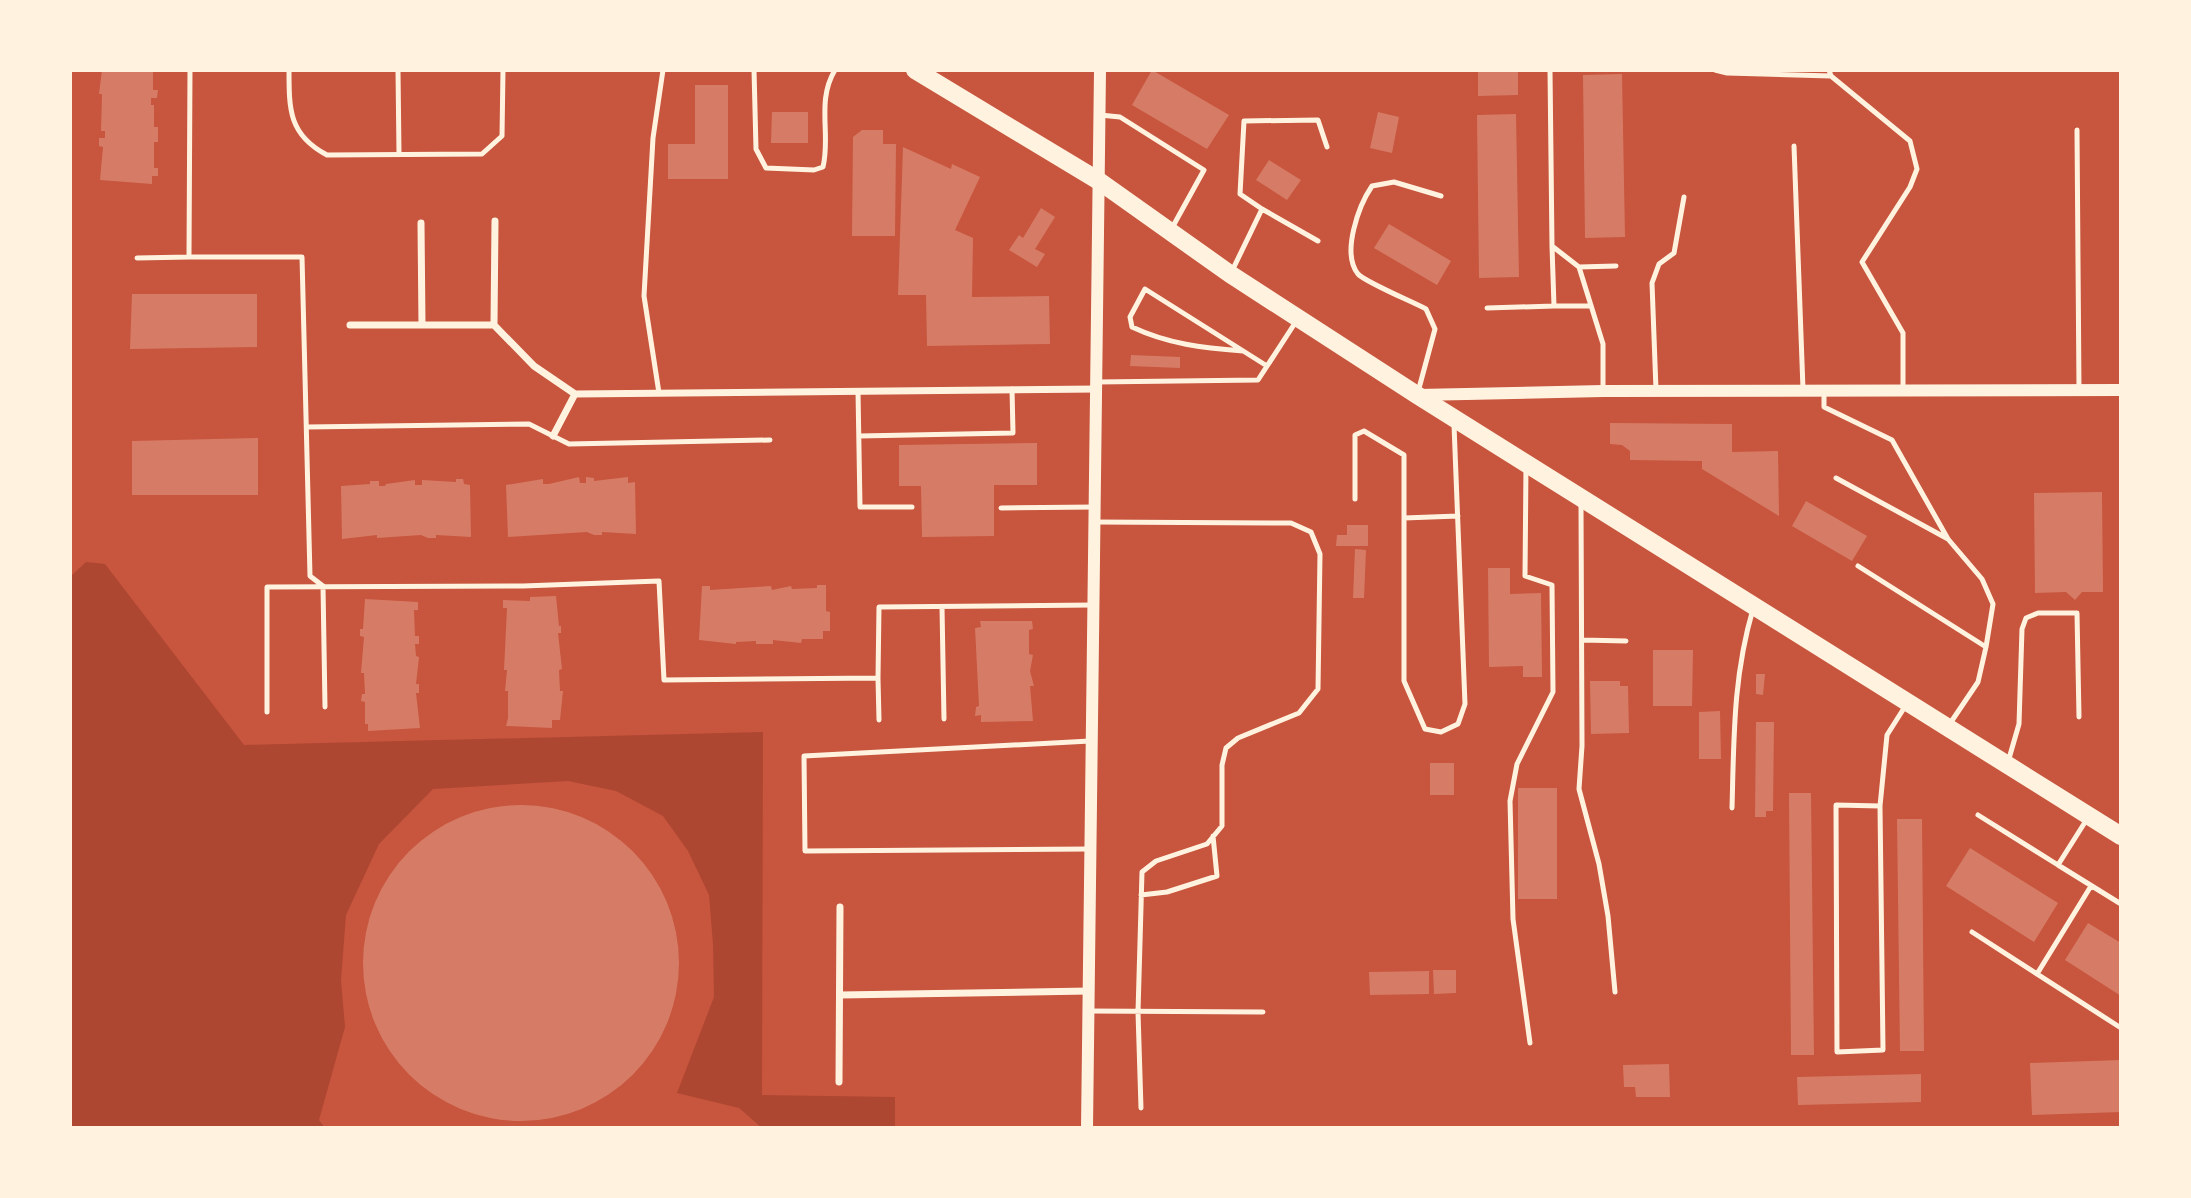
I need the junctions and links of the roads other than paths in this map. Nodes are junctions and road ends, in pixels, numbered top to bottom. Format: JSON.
{"nodes":[{"id":1,"x":190,"y":70,"type":"edge"},
{"id":2,"x":289,"y":70,"type":"edge"},
{"id":3,"x":398,"y":70,"type":"edge"},
{"id":4,"x":503,"y":70,"type":"edge"},
{"id":5,"x":663,"y":70,"type":"edge"},
{"id":6,"x":754,"y":70,"type":"edge"},
{"id":7,"x":835,"y":70,"type":"edge"},
{"id":8,"x":915,"y":70,"type":"edge"},
{"id":9,"x":1100,"y":70,"type":"edge"},
{"id":10,"x":1550,"y":70,"type":"edge"},
{"id":11,"x":1715,"y":70,"type":"edge"},
{"id":12,"x":1830,"y":73,"type":"edge"},
{"id":13,"x":1100,"y":115,"type":"junction"},
{"id":14,"x":2077,"y":130,"type":"dead end"},
{"id":15,"x":1794,"y":146,"type":"dead end"},
{"id":16,"x":1326,"y":148,"type":"dead end"},
{"id":17,"x":399,"y":154,"type":"junction"},
{"id":18,"x":1099,"y":181,"type":"junction"},
{"id":19,"x":1441,"y":196,"type":"dead end"},
{"id":20,"x":1684,"y":197,"type":"dead end"},
{"id":21,"x":1262,"y":209,"type":"junction"},
{"id":22,"x":495,"y":221,"type":"dead end"},
{"id":23,"x":421,"y":223,"type":"dead end"},
{"id":24,"x":1170,"y":231,"type":"junction"},
{"id":25,"x":1318,"y":241,"type":"dead end"},
{"id":26,"x":1552,"y":246,"type":"junction"},
{"id":27,"x":189,"y":257,"type":"junction"},
{"id":28,"x":137,"y":258,"type":"dead end"},
{"id":29,"x":1616,"y":266,"type":"dead end"},
{"id":30,"x":1579,"y":267,"type":"junction"},
{"id":31,"x":1230,"y":274,"type":"junction"},
{"id":32,"x":1554,"y":306,"type":"junction"},
{"id":33,"x":1591,"y":306,"type":"junction"},
{"id":34,"x":1487,"y":308,"type":"dead end"},
{"id":35,"x":1298,"y":318,"type":"junction"},
{"id":36,"x":350,"y":325,"type":"dead end"},
{"id":37,"x":422,"y":325,"type":"junction"},
{"id":38,"x":494,"y":325,"type":"junction"},
{"id":39,"x":1243,"y":351,"type":"junction"},
{"id":40,"x":1267,"y":366,"type":"junction"},
{"id":41,"x":1097,"y":386,"type":"junction"},
{"id":42,"x":1012,"y":390,"type":"junction"},
{"id":43,"x":2079,"y":390,"type":"junction"},
{"id":44,"x":2121,"y":390,"type":"edge"},
{"id":45,"x":858,"y":391,"type":"junction"},
{"id":46,"x":1603,"y":391,"type":"junction"},
{"id":47,"x":1903,"y":391,"type":"junction"},
{"id":48,"x":1803,"y":392,"type":"junction"},
{"id":49,"x":1824,"y":392,"type":"junction"},
{"id":50,"x":659,"y":393,"type":"junction"},
{"id":51,"x":1656,"y":393,"type":"junction"},
{"id":52,"x":575,"y":394,"type":"junction"},
{"id":53,"x":1417,"y":395,"type":"junction"},
{"id":54,"x":1454,"y":418,"type":"junction"},
{"id":55,"x":307,"y":427,"type":"junction"},
{"id":56,"x":553,"y":436,"type":"junction"},
{"id":57,"x":859,"y":436,"type":"junction"},
{"id":58,"x":770,"y":440,"type":"dead end"},
{"id":59,"x":1526,"y":463,"type":"junction"},
{"id":60,"x":1836,"y":478,"type":"dead end"},
{"id":61,"x":1581,"y":497,"type":"junction"},
{"id":62,"x":1355,"y":499,"type":"dead end"},
{"id":63,"x":912,"y":507,"type":"dead end"},
{"id":64,"x":1095,"y":507,"type":"junction"},
{"id":65,"x":1001,"y":508,"type":"dead end"},
{"id":66,"x":1458,"y":516,"type":"junction"},
{"id":67,"x":1404,"y":517,"type":"junction"},
{"id":68,"x":1095,"y":522,"type":"junction"},
{"id":69,"x":1948,"y":539,"type":"junction"},
{"id":70,"x":1858,"y":566,"type":"dead end"},
{"id":71,"x":323,"y":586,"type":"junction"},
{"id":72,"x":1094,"y":605,"type":"junction"},
{"id":73,"x":1754,"y":606,"type":"junction"},
{"id":74,"x":942,"y":607,"type":"junction"},
{"id":75,"x":1583,"y":640,"type":"junction"},
{"id":76,"x":1626,"y":641,"type":"dead end"},
{"id":77,"x":1986,"y":647,"type":"junction"},
{"id":78,"x":878,"y":678,"type":"junction"},
{"id":79,"x":1907,"y":702,"type":"junction"},
{"id":80,"x":325,"y":707,"type":"dead end"},
{"id":81,"x":267,"y":712,"type":"dead end"},
{"id":82,"x":2079,"y":717,"type":"dead end"},
{"id":83,"x":944,"y":719,"type":"dead end"},
{"id":84,"x":879,"y":720,"type":"dead end"},
{"id":85,"x":1947,"y":728,"type":"junction"},
{"id":86,"x":1092,"y":741,"type":"junction"},
{"id":87,"x":2007,"y":765,"type":"junction"},
{"id":88,"x":1880,"y":806,"type":"junction"},
{"id":89,"x":1732,"y":808,"type":"dead end"},
{"id":90,"x":1978,"y":815,"type":"dead end"},
{"id":91,"x":2089,"y":816,"type":"junction"},
{"id":92,"x":1213,"y":836,"type":"junction"},
{"id":93,"x":2121,"y":836,"type":"edge"},
{"id":94,"x":1090,"y":849,"type":"junction"},
{"id":95,"x":2058,"y":865,"type":"junction"},
{"id":96,"x":2091,"y":886,"type":"junction"},
{"id":97,"x":1141,"y":895,"type":"junction"},
{"id":98,"x":2121,"y":904,"type":"edge"},
{"id":99,"x":840,"y":907,"type":"dead end"},
{"id":100,"x":1972,"y":932,"type":"dead end"},
{"id":101,"x":2037,"y":974,"type":"junction"},
{"id":102,"x":1089,"y":990,"type":"junction"},
{"id":103,"x":1615,"y":992,"type":"dead end"},
{"id":104,"x":840,"y":995,"type":"junction"},
{"id":105,"x":1088,"y":1012,"type":"junction"},
{"id":106,"x":1138,"y":1012,"type":"junction"},
{"id":107,"x":1263,"y":1012,"type":"dead end"},
{"id":108,"x":2121,"y":1028,"type":"edge"},
{"id":109,"x":1530,"y":1043,"type":"dead end"},
{"id":110,"x":839,"y":1082,"type":"dead end"},
{"id":111,"x":1141,"y":1108,"type":"dead end"},
{"id":112,"x":1087,"y":1128,"type":"edge"}],
"edges":[{"from":1,"to":27,"type":"lane"},
{"from":2,"to":17,"type":"lane"},
{"from":3,"to":17,"type":"lane"},
{"from":4,"to":17,"type":"lane"},
{"from":5,"to":50,"type":"lane"},
{"from":6,"to":7,"type":"lane"},
{"from":8,"to":18,"type":"highway"},
{"from":9,"to":13,"type":"street"},
{"from":10,"to":26,"type":"lane"},
{"from":11,"to":12,"type":"lane"},
{"from":12,"to":47,"type":"lane"},
{"from":13,"to":18,"type":"street"},
{"from":13,"to":24,"type":"lane"},
{"from":14,"to":43,"type":"lane"},
{"from":15,"to":48,"type":"lane"},
{"from":16,"to":21,"type":"lane"},
{"from":18,"to":24,"type":"highway"},
{"from":18,"to":41,"type":"street"},
{"from":19,"to":53,"type":"lane"},
{"from":20,"to":51,"type":"lane"},
{"from":21,"to":25,"type":"lane"},
{"from":21,"to":31,"type":"lane"},
{"from":22,"to":38,"type":"street"},
{"from":23,"to":37,"type":"street"},
{"from":24,"to":31,"type":"highway"},
{"from":26,"to":30,"type":"lane"},
{"from":26,"to":32,"type":"lane"},
{"from":27,"to":28,"type":"lane"},
{"from":27,"to":55,"type":"lane"},
{"from":29,"to":30,"type":"lane"},
{"from":30,"to":33,"type":"lane"},
{"from":31,"to":35,"type":"highway"},
{"from":32,"to":33,"type":"lane"},
{"from":32,"to":34,"type":"lane"},
{"from":33,"to":46,"type":"lane"},
{"from":35,"to":40,"type":"lane"},
{"from":35,"to":53,"type":"highway"},
{"from":36,"to":37,"type":"street"},
{"from":37,"to":38,"type":"street"},
{"from":38,"to":52,"type":"street"},
{"from":39,"to":39,"type":"lane"},
{"from":39,"to":40,"type":"lane"},
{"from":40,"to":41,"type":"lane"},
{"from":41,"to":42,"type":"street"},
{"from":41,"to":64,"type":"street"},
{"from":42,"to":45,"type":"street"},
{"from":42,"to":57,"type":"lane"},
{"from":43,"to":44,"type":"street"},
{"from":43,"to":47,"type":"street"},
{"from":45,"to":50,"type":"street"},
{"from":45,"to":57,"type":"lane"},
{"from":46,"to":51,"type":"street"},
{"from":46,"to":53,"type":"street"},
{"from":47,"to":49,"type":"street"},
{"from":48,"to":49,"type":"street"},
{"from":48,"to":51,"type":"street"},
{"from":49,"to":69,"type":"lane"},
{"from":50,"to":52,"type":"street"},
{"from":52,"to":56,"type":"street"},
{"from":53,"to":54,"type":"highway"},
{"from":54,"to":59,"type":"highway"},
{"from":54,"to":66,"type":"lane"},
{"from":55,"to":56,"type":"lane"},
{"from":55,"to":71,"type":"lane"},
{"from":56,"to":58,"type":"lane"},
{"from":57,"to":63,"type":"lane"},
{"from":59,"to":61,"type":"highway"},
{"from":59,"to":109,"type":"lane"},
{"from":60,"to":69,"type":"lane"},
{"from":61,"to":73,"type":"highway"},
{"from":61,"to":75,"type":"lane"},
{"from":62,"to":67,"type":"lane"},
{"from":64,"to":65,"type":"lane"},
{"from":64,"to":68,"type":"street"},
{"from":66,"to":67,"type":"lane"},
{"from":66,"to":67,"type":"lane"},
{"from":68,"to":72,"type":"street"},
{"from":68,"to":92,"type":"lane"},
{"from":69,"to":77,"type":"lane"},
{"from":70,"to":77,"type":"lane"},
{"from":71,"to":78,"type":"lane"},
{"from":71,"to":80,"type":"lane"},
{"from":71,"to":81,"type":"lane"},
{"from":72,"to":74,"type":"lane"},
{"from":72,"to":86,"type":"street"},
{"from":73,"to":79,"type":"highway"},
{"from":73,"to":89,"type":"lane"},
{"from":74,"to":78,"type":"lane"},
{"from":74,"to":83,"type":"lane"},
{"from":75,"to":76,"type":"lane"},
{"from":75,"to":103,"type":"lane"},
{"from":77,"to":85,"type":"lane"},
{"from":78,"to":84,"type":"lane"},
{"from":79,"to":85,"type":"highway"},
{"from":79,"to":88,"type":"lane"},
{"from":82,"to":87,"type":"lane"},
{"from":85,"to":87,"type":"highway"},
{"from":86,"to":94,"type":"street"},
{"from":86,"to":94,"type":"lane"},
{"from":87,"to":91,"type":"highway"},
{"from":88,"to":88,"type":"lane"},
{"from":90,"to":95,"type":"lane"},
{"from":91,"to":93,"type":"highway"},
{"from":91,"to":95,"type":"lane"},
{"from":92,"to":97,"type":"lane"},
{"from":92,"to":97,"type":"lane"},
{"from":94,"to":102,"type":"street"},
{"from":95,"to":96,"type":"lane"},
{"from":96,"to":98,"type":"lane"},
{"from":96,"to":101,"type":"lane"},
{"from":97,"to":106,"type":"lane"},
{"from":99,"to":104,"type":"street"},
{"from":100,"to":101,"type":"lane"},
{"from":101,"to":108,"type":"lane"},
{"from":102,"to":104,"type":"street"},
{"from":102,"to":105,"type":"street"},
{"from":104,"to":110,"type":"street"},
{"from":105,"to":106,"type":"lane"},
{"from":105,"to":112,"type":"street"},
{"from":106,"to":107,"type":"lane"},
{"from":106,"to":111,"type":"lane"}]}
